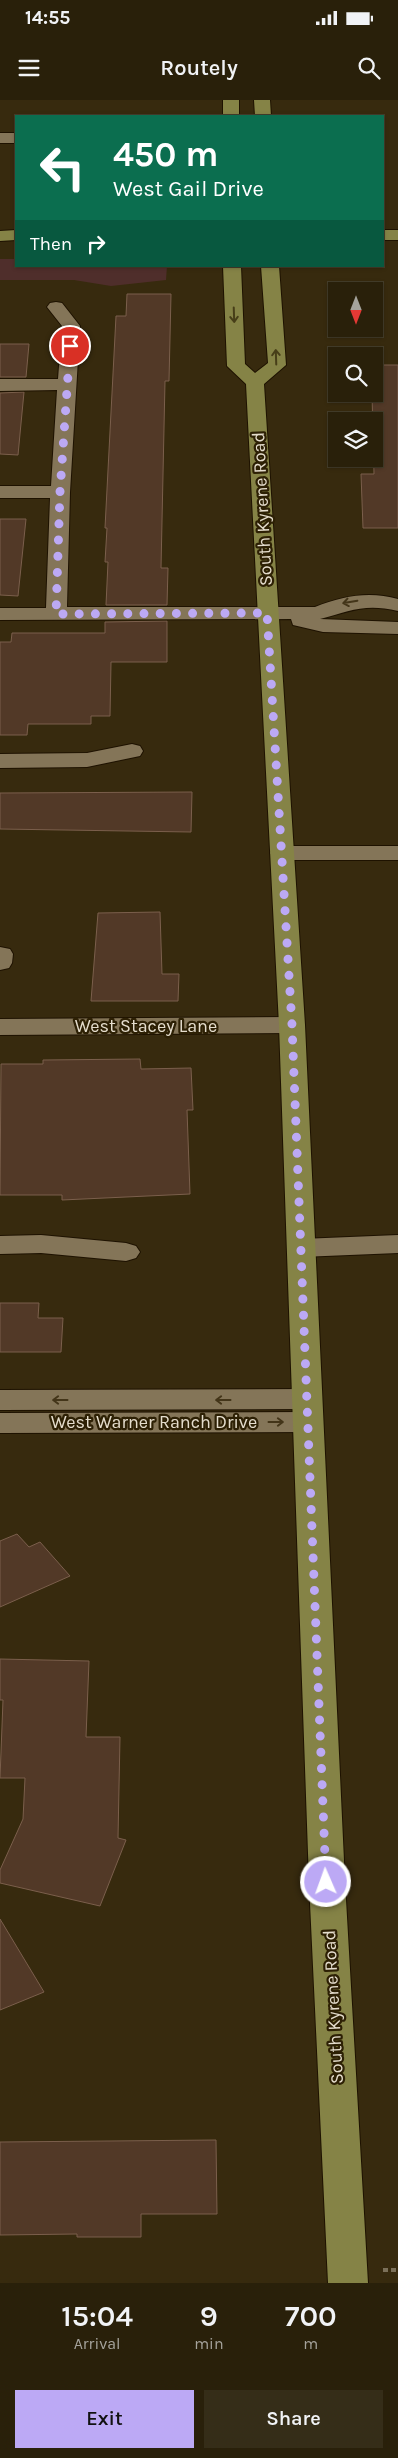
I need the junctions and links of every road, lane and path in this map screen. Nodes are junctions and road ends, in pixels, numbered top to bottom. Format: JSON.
{"nodes":[{"id":1,"x":231,"y":100,"type":"edge"},
{"id":2,"x":262,"y":100,"type":"edge"},
{"id":3,"x":231,"y":115,"type":"edge"},
{"id":4,"x":263,"y":115,"type":"edge"},
{"id":5,"x":0,"y":138,"type":"edge"},
{"id":6,"x":15,"y":138,"type":"edge"},
{"id":7,"x":384,"y":219,"type":"edge"},
{"id":8,"x":398,"y":219,"type":"edge"},
{"id":9,"x":0,"y":220,"type":"edge"},
{"id":10,"x":15,"y":220,"type":"edge"},
{"id":11,"x":384,"y":235,"type":"edge"},
{"id":12,"x":398,"y":235,"type":"edge"},
{"id":13,"x":0,"y":236,"type":"edge"},
{"id":14,"x":15,"y":236,"type":"edge"},
{"id":15,"x":232,"y":267,"type":"edge"},
{"id":16,"x":270,"y":267,"type":"edge"},
{"id":17,"x":56,"y":307,"type":"dead end"},
{"id":18,"x":255,"y":382,"type":"junction"},
{"id":19,"x":67,"y":384,"type":"junction"},
{"id":20,"x":0,"y":385,"type":"edge"},
{"id":21,"x":0,"y":492,"type":"edge"},
{"id":22,"x":60,"y":492,"type":"junction"},
{"id":23,"x":398,"y":605,"type":"edge"},
{"id":24,"x":267,"y":613,"type":"junction"},
{"id":25,"x":0,"y":614,"type":"edge"},
{"id":26,"x":56,"y":614,"type":"junction"},
{"id":27,"x":398,"y":628,"type":"edge"},
{"id":28,"x":132,"y":751,"type":"dead end"},
{"id":29,"x":0,"y":761,"type":"edge"},
{"id":30,"x":282,"y":853,"type":"junction"},
{"id":31,"x":398,"y":853,"type":"edge"},
{"id":32,"x":292,"y":1025,"type":"junction"},
{"id":33,"x":0,"y":1027,"type":"edge"},
{"id":34,"x":398,"y":1244,"type":"edge"},
{"id":35,"x":0,"y":1245,"type":"edge"},
{"id":36,"x":301,"y":1248,"type":"junction"},
{"id":37,"x":126,"y":1252,"type":"dead end"},
{"id":38,"x":0,"y":1400,"type":"edge"},
{"id":39,"x":307,"y":1410,"type":"junction"},
{"id":40,"x":0,"y":1423,"type":"edge"},
{"id":41,"x":348,"y":2283,"type":"edge"}],
"edges":[{"from":1,"to":3,"type":"main road"},
{"from":2,"to":4,"type":"main road"},
{"from":5,"to":6,"type":"street"},
{"from":7,"to":8,"type":"main road"},
{"from":9,"to":10,"type":"main road"},
{"from":11,"to":12,"type":"main road"},
{"from":13,"to":14,"type":"main road"},
{"from":15,"to":18,"type":"main road","one_way":true},
{"from":18,"to":16,"type":"main road","one_way":true},
{"from":17,"to":19,"type":"street"},
{"from":18,"to":24,"type":"main road","name":"South Kyrene Road"},
{"from":19,"to":20,"type":"street"},
{"from":19,"to":22,"type":"street"},
{"from":21,"to":22,"type":"street"},
{"from":22,"to":26,"type":"street"},
{"from":23,"to":24,"type":"street","one_way":true},
{"from":24,"to":26,"type":"street"},
{"from":24,"to":27,"type":"street"},
{"from":24,"to":30,"type":"main road","name":"South Kyrene Road"},
{"from":25,"to":26,"type":"street"},
{"from":28,"to":29,"type":"street"},
{"from":30,"to":31,"type":"street"},
{"from":30,"to":32,"type":"main road","name":"South Kyrene Road"},
{"from":32,"to":33,"type":"street","name":"West Stacey Lane"},
{"from":32,"to":36,"type":"main road","name":"South Kyrene Road"},
{"from":34,"to":36,"type":"street"},
{"from":35,"to":37,"type":"street"},
{"from":36,"to":39,"type":"main road","name":"South Kyrene Road"},
{"from":39,"to":38,"type":"street","name":"West Warner Ranch Drive","one_way":true},
{"from":40,"to":39,"type":"street","name":"West Warner Ranch Drive","one_way":true},
{"from":39,"to":41,"type":"main road","name":"South Kyrene Road"}]}
